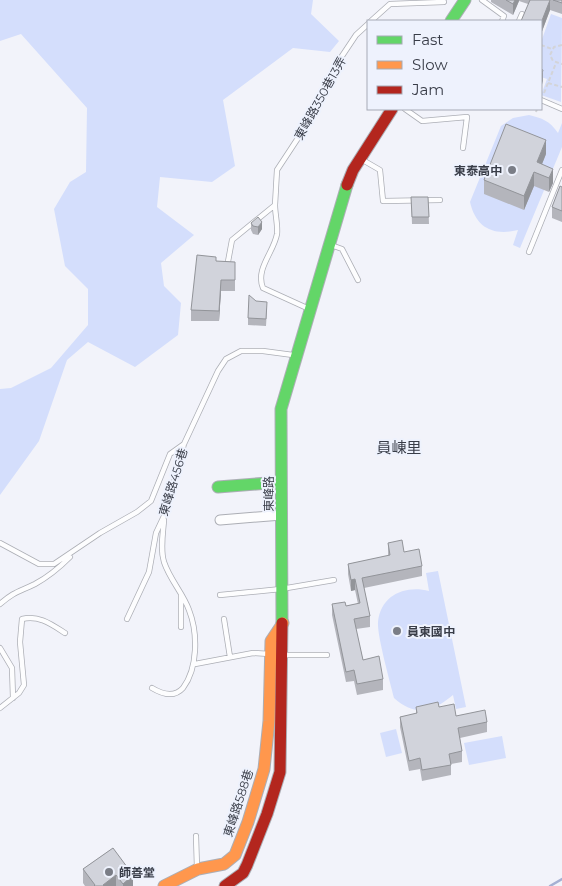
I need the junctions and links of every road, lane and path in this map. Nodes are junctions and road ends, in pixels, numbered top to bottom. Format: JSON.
{"nodes":[{"id":1,"x":465,"y":0,"type":"edge"},
{"id":2,"x":482,"y":0,"type":"edge"},
{"id":3,"x":444,"y":1,"type":"edge"},
{"id":4,"x":522,"y":14,"type":"edge"},
{"id":5,"x":372,"y":20,"type":"edge"},
{"id":6,"x":451,"y":20,"type":"edge"},
{"id":7,"x":502,"y":20,"type":"edge"},
{"id":8,"x":519,"y":20,"type":"edge"},
{"id":9,"x":367,"y":25,"type":"edge"},
{"id":10,"x":542,"y":45,"type":"edge"},
{"id":11,"x":562,"y":45,"type":"edge"},
{"id":12,"x":552,"y":49,"type":"junction"},
{"id":13,"x":556,"y":63,"type":"junction"},
{"id":14,"x":562,"y":64,"type":"edge"},
{"id":15,"x":548,"y":83,"type":"junction"},
{"id":16,"x":562,"y":87,"type":"edge"},
{"id":17,"x":542,"y":98,"type":"edge"},
{"id":18,"x":542,"y":100,"type":"edge"},
{"id":19,"x":562,"y":109,"type":"edge"},
{"id":20,"x":391,"y":110,"type":"edge"},
{"id":21,"x":406,"y":110,"type":"edge"},
{"id":22,"x":463,"y":148,"type":"dead end"},
{"id":23,"x":360,"y":158,"type":"junction"},
{"id":24,"x":562,"y":170,"type":"edge"},
{"id":25,"x":440,"y":200,"type":"dead end"},
{"id":26,"x":275,"y":205,"type":"junction"},
{"id":27,"x":327,"y":243,"type":"junction"},
{"id":28,"x":529,"y":252,"type":"dead end"},
{"id":29,"x":227,"y":268,"type":"edge"},
{"id":30,"x":358,"y":280,"type":"dead end"},
{"id":31,"x":308,"y":308,"type":"junction"},
{"id":32,"x":295,"y":355,"type":"junction"},
{"id":33,"x":184,"y":444,"type":"junction"},
{"id":34,"x":281,"y":482,"type":"junction"},
{"id":35,"x":218,"y":487,"type":"dead end"},
{"id":36,"x":282,"y":515,"type":"junction"},
{"id":37,"x":164,"y":516,"type":"junction"},
{"id":38,"x":220,"y":520,"type":"dead end"},
{"id":39,"x":0,"y":543,"type":"edge"},
{"id":40,"x":79,"y":549,"type":"junction"},
{"id":41,"x":334,"y":580,"type":"dead end"},
{"id":42,"x":281,"y":588,"type":"junction"},
{"id":43,"x":181,"y":594,"type":"junction"},
{"id":44,"x":220,"y":595,"type":"dead end"},
{"id":45,"x":0,"y":604,"type":"edge"},
{"id":46,"x":127,"y":619,"type":"dead end"},
{"id":47,"x":224,"y":619,"type":"dead end"},
{"id":48,"x":283,"y":623,"type":"joint"},
{"id":49,"x":181,"y":627,"type":"dead end"},
{"id":50,"x":65,"y":633,"type":"dead end"},
{"id":51,"x":0,"y":648,"type":"edge"},
{"id":52,"x":277,"y":654,"type":"junction"},
{"id":53,"x":327,"y":655,"type":"dead end"},
{"id":54,"x":230,"y":657,"type":"junction"},
{"id":55,"x":195,"y":664,"type":"junction"},
{"id":56,"x":152,"y":688,"type":"dead end"},
{"id":57,"x":12,"y":698,"type":"junction"},
{"id":58,"x":0,"y":708,"type":"edge"},
{"id":59,"x":196,"y":836,"type":"dead end"},
{"id":60,"x":198,"y":869,"type":"junction"},
{"id":61,"x":164,"y":886,"type":"edge"},
{"id":62,"x":225,"y":886,"type":"edge"}],
"edges":[{"from":1,"to":6,"type":"main road"},
{"from":2,"to":7,"type":"lane"},
{"from":3,"to":5,"type":"lane","name":"東峰路350巷13弄"},
{"from":4,"to":8,"type":"lane"},
{"from":9,"to":26,"type":"lane","name":"東峰路350巷13弄"},
{"from":10,"to":12,"type":"path"},
{"from":11,"to":12,"type":"path"},
{"from":12,"to":13,"type":"path"},
{"from":13,"to":14,"type":"path"},
{"from":13,"to":15,"type":"path"},
{"from":15,"to":16,"type":"path"},
{"from":15,"to":17,"type":"path"},
{"from":18,"to":19,"type":"lane"},
{"from":20,"to":23,"type":"main road","name":"東峰路"},
{"from":21,"to":22,"type":"lane"},
{"from":23,"to":25,"type":"lane"},
{"from":23,"to":27,"type":"main road","name":"東峰路"},
{"from":24,"to":28,"type":"lane"},
{"from":26,"to":29,"type":"lane"},
{"from":26,"to":31,"type":"lane","name":"東峰路350巷13弄"},
{"from":27,"to":30,"type":"lane"},
{"from":27,"to":31,"type":"main road","name":"東峰路"},
{"from":31,"to":32,"type":"main road","name":"東峰路"},
{"from":32,"to":33,"type":"lane","name":"東峰路456巷"},
{"from":32,"to":34,"type":"main road","name":"東峰路"},
{"from":33,"to":37,"type":"lane","name":"東峰路456巷"},
{"from":33,"to":40,"type":"lane"},
{"from":34,"to":35,"type":"main road"},
{"from":34,"to":36,"type":"main road","name":"東峰路"},
{"from":36,"to":38,"type":"street"},
{"from":36,"to":42,"type":"main road","name":"東峰路"},
{"from":37,"to":43,"type":"lane"},
{"from":37,"to":46,"type":"lane","name":"東峰路456巷"},
{"from":39,"to":40,"type":"lane"},
{"from":40,"to":45,"type":"lane"},
{"from":41,"to":42,"type":"lane"},
{"from":42,"to":44,"type":"lane"},
{"from":42,"to":48,"type":"main road","name":"東峰路"},
{"from":43,"to":49,"type":"lane"},
{"from":43,"to":55,"type":"lane"},
{"from":47,"to":54,"type":"lane"},
{"from":48,"to":52,"type":"main road","name":"東峰路588巷"},
{"from":50,"to":57,"type":"lane"},
{"from":51,"to":57,"type":"lane"},
{"from":52,"to":53,"type":"lane"},
{"from":52,"to":54,"type":"lane"},
{"from":52,"to":60,"type":"main road","name":"東峰路588巷"},
{"from":52,"to":62,"type":"main road"},
{"from":54,"to":55,"type":"lane"},
{"from":55,"to":56,"type":"lane"},
{"from":57,"to":58,"type":"lane"},
{"from":59,"to":60,"type":"lane"},
{"from":60,"to":61,"type":"main road","name":"東峰路588巷"}]}
